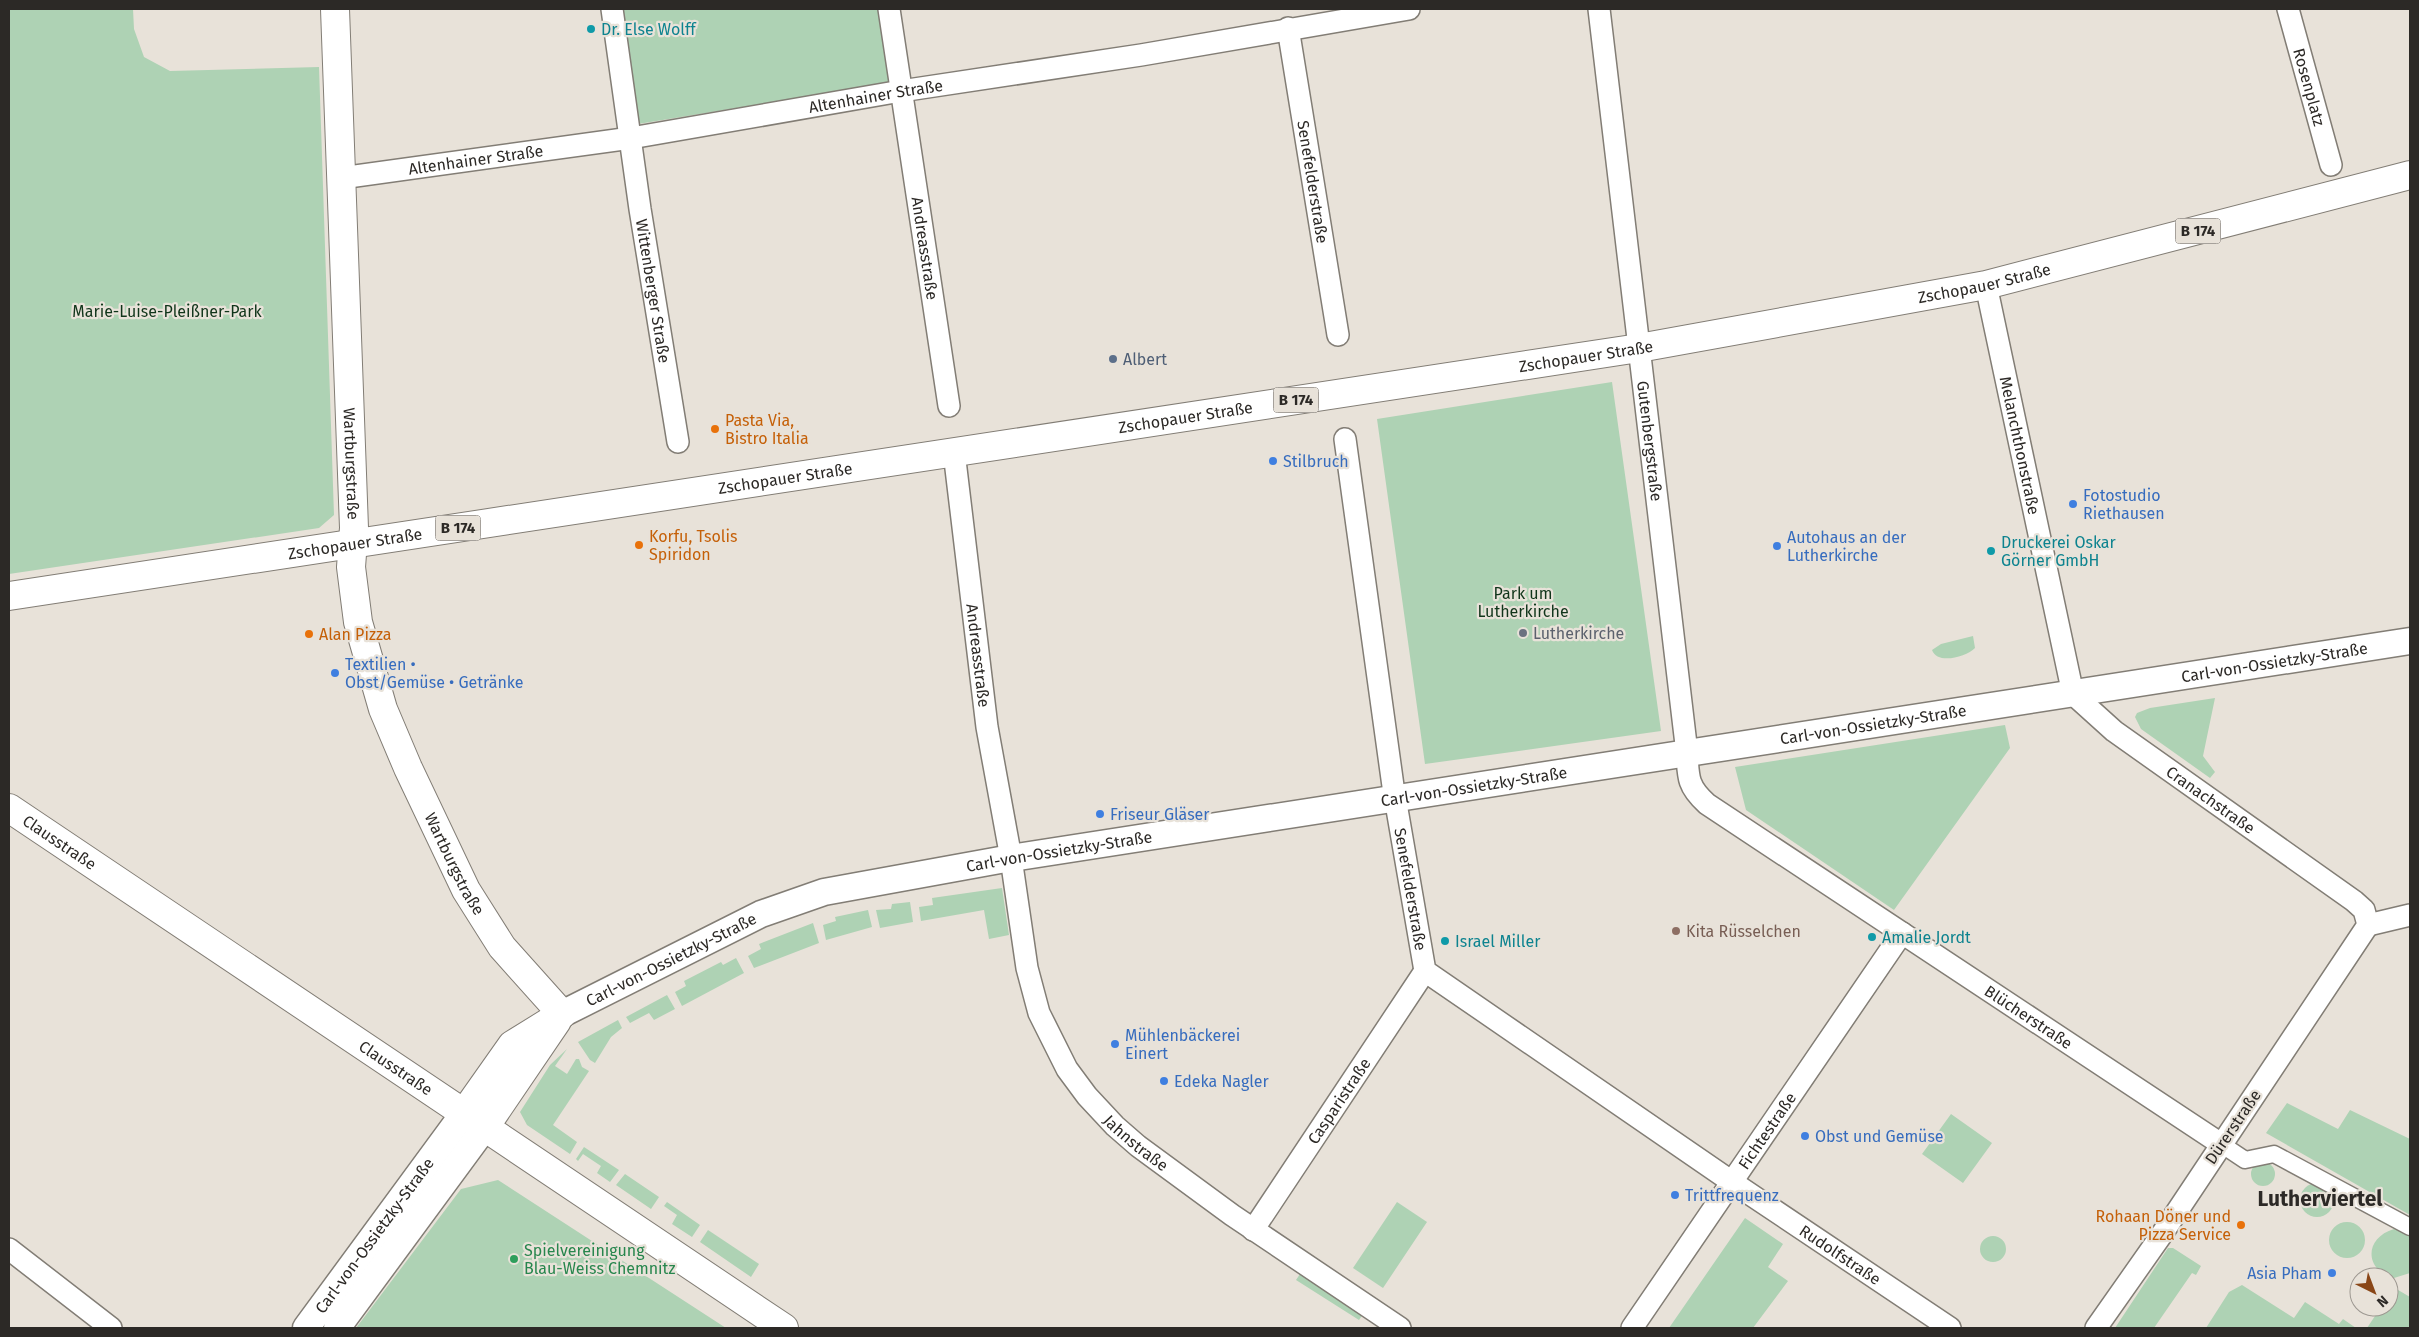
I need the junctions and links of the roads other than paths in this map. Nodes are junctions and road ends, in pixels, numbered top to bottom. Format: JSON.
{"nodes":[{"id":1,"x":335,"y":9,"type":"edge"},
{"id":2,"x":612,"y":9,"type":"edge"},
{"id":3,"x":888,"y":9,"type":"edge"},
{"id":4,"x":1409,"y":9,"type":"edge"},
{"id":5,"x":1599,"y":9,"type":"edge"},
{"id":6,"x":2288,"y":9,"type":"edge"},
{"id":7,"x":1288,"y":28,"type":"junction"},
{"id":8,"x":901,"y":91,"type":"junction"},
{"id":9,"x":631,"y":138,"type":"junction"},
{"id":10,"x":2331,"y":165,"type":"dead end"},
{"id":11,"x":2410,"y":175,"type":"edge"},
{"id":12,"x":342,"y":178,"type":"junction"},
{"id":13,"x":1986,"y":285,"type":"junction"},
{"id":14,"x":1338,"y":335,"type":"dead end"},
{"id":15,"x":1639,"y":348,"type":"junction"},
{"id":16,"x":949,"y":406,"type":"dead end"},
{"id":17,"x":1345,"y":438,"type":"dead end"},
{"id":18,"x":678,"y":442,"type":"dead end"},
{"id":19,"x":954,"y":452,"type":"junction"},
{"id":20,"x":352,"y":544,"type":"junction"},
{"id":21,"x":9,"y":596,"type":"edge"},
{"id":22,"x":2410,"y":642,"type":"edge"},
{"id":23,"x":2073,"y":694,"type":"junction"},
{"id":24,"x":1687,"y":753,"type":"junction"},
{"id":25,"x":1396,"y":798,"type":"junction"},
{"id":26,"x":9,"y":808,"type":"edge"},
{"id":27,"x":1011,"y":858,"type":"junction"},
{"id":28,"x":2410,"y":915,"type":"edge"},
{"id":29,"x":2368,"y":925,"type":"junction"},
{"id":30,"x":1902,"y":933,"type":"junction"},
{"id":31,"x":1425,"y":971,"type":"junction"},
{"id":32,"x":562,"y":1014,"type":"junction"},
{"id":33,"x":474,"y":1120,"type":"junction"},
{"id":34,"x":2221,"y":1144,"type":"junction"},
{"id":35,"x":1732,"y":1182,"type":"junction"},
{"id":36,"x":2410,"y":1227,"type":"edge"},
{"id":37,"x":1253,"y":1230,"type":"junction"},
{"id":38,"x":9,"y":1249,"type":"edge"},
{"id":39,"x":111,"y":1328,"type":"edge"},
{"id":40,"x":306,"y":1328,"type":"edge"},
{"id":41,"x":337,"y":1328,"type":"edge"},
{"id":42,"x":784,"y":1328,"type":"edge"},
{"id":43,"x":1400,"y":1328,"type":"edge"},
{"id":44,"x":1632,"y":1328,"type":"edge"},
{"id":45,"x":1950,"y":1328,"type":"edge"},
{"id":46,"x":2096,"y":1328,"type":"edge"}],
"edges":[{"from":1,"to":12,"type":"main road","name":"Wartburgstraße"},
{"from":2,"to":9,"type":"street","name":"Wittenberger Straße"},
{"from":3,"to":8,"type":"street","name":"Andreasstraße"},
{"from":4,"to":7,"type":"street","name":"Altenhainer Straße"},
{"from":5,"to":15,"type":"street","name":"Gutenbergstraße"},
{"from":6,"to":10,"type":"street","name":"Rosenplatz"},
{"from":7,"to":8,"type":"street","name":"Altenhainer Straße"},
{"from":7,"to":14,"type":"street","name":"Senefelderstraße"},
{"from":8,"to":9,"type":"street","name":"Altenhainer Straße"},
{"from":8,"to":16,"type":"street","name":"Andreasstraße"},
{"from":9,"to":12,"type":"street","name":"Altenhainer Straße"},
{"from":9,"to":18,"type":"street","name":"Wittenberger Straße"},
{"from":11,"to":13,"type":"main road","name":"Zschopauer Straße","number":"B 174"},
{"from":12,"to":20,"type":"main road","name":"Wartburgstraße"},
{"from":13,"to":15,"type":"main road","name":"Zschopauer Straße","number":"B 174"},
{"from":13,"to":23,"type":"street","name":"Melanchthonstraße"},
{"from":15,"to":19,"type":"main road","name":"Zschopauer Straße","number":"B 174"},
{"from":15,"to":24,"type":"street","name":"Gutenbergstraße"},
{"from":17,"to":25,"type":"street","name":"Senefelderstraße"},
{"from":19,"to":20,"type":"main road","name":"Zschopauer Straße","number":"B 174"},
{"from":19,"to":27,"type":"street","name":"Andreasstraße"},
{"from":20,"to":21,"type":"main road","name":"Zschopauer Straße","number":"B 174"},
{"from":20,"to":32,"type":"main road","name":"Wartburgstraße"},
{"from":22,"to":23,"type":"street","name":"Carl-von-Ossietzky-Straße"},
{"from":23,"to":24,"type":"street","name":"Carl-von-Ossietzky-Straße"},
{"from":23,"to":29,"type":"street","name":"Cranachstraße"},
{"from":24,"to":25,"type":"street","name":"Carl-von-Ossietzky-Straße"},
{"from":24,"to":30,"type":"street","name":"Blücherstraße"},
{"from":25,"to":27,"type":"street","name":"Carl-von-Ossietzky-Straße"},
{"from":25,"to":31,"type":"street","name":"Senefelderstraße"},
{"from":26,"to":33,"type":"main road","name":"Clausstraße"},
{"from":27,"to":32,"type":"street","name":"Carl-von-Ossietzky-Straße"},
{"from":27,"to":37,"type":"street","name":"Jahnstraße"},
{"from":28,"to":29,"type":"street"},
{"from":29,"to":34,"type":"street","name":"Dürerstraße"},
{"from":30,"to":34,"type":"street","name":"Blücherstraße"},
{"from":30,"to":35,"type":"street","name":"Fichtestraße"},
{"from":31,"to":35,"type":"street","name":"Senefelderstraße"},
{"from":31,"to":37,"type":"street","name":"Casparistraße"},
{"from":32,"to":33,"type":"main road","name":"Carl-von-Ossietzky-Straße"},
{"from":33,"to":40,"type":"street","name":"Carl-von-Ossietzky-Straße"},
{"from":33,"to":41,"type":"street","name":"Carl-von-Ossietzky-Straße"},
{"from":33,"to":42,"type":"main road","name":"Clausstraße"},
{"from":34,"to":36,"type":"street","name":"Blücherstraße"},
{"from":34,"to":46,"type":"street","name":"Dürerstraße"},
{"from":35,"to":44,"type":"street","name":"Fichtestraße"},
{"from":35,"to":45,"type":"street","name":"Rudolfstraße"},
{"from":37,"to":43,"type":"street","name":"Jahnstraße"},
{"from":38,"to":39,"type":"street"}]}
